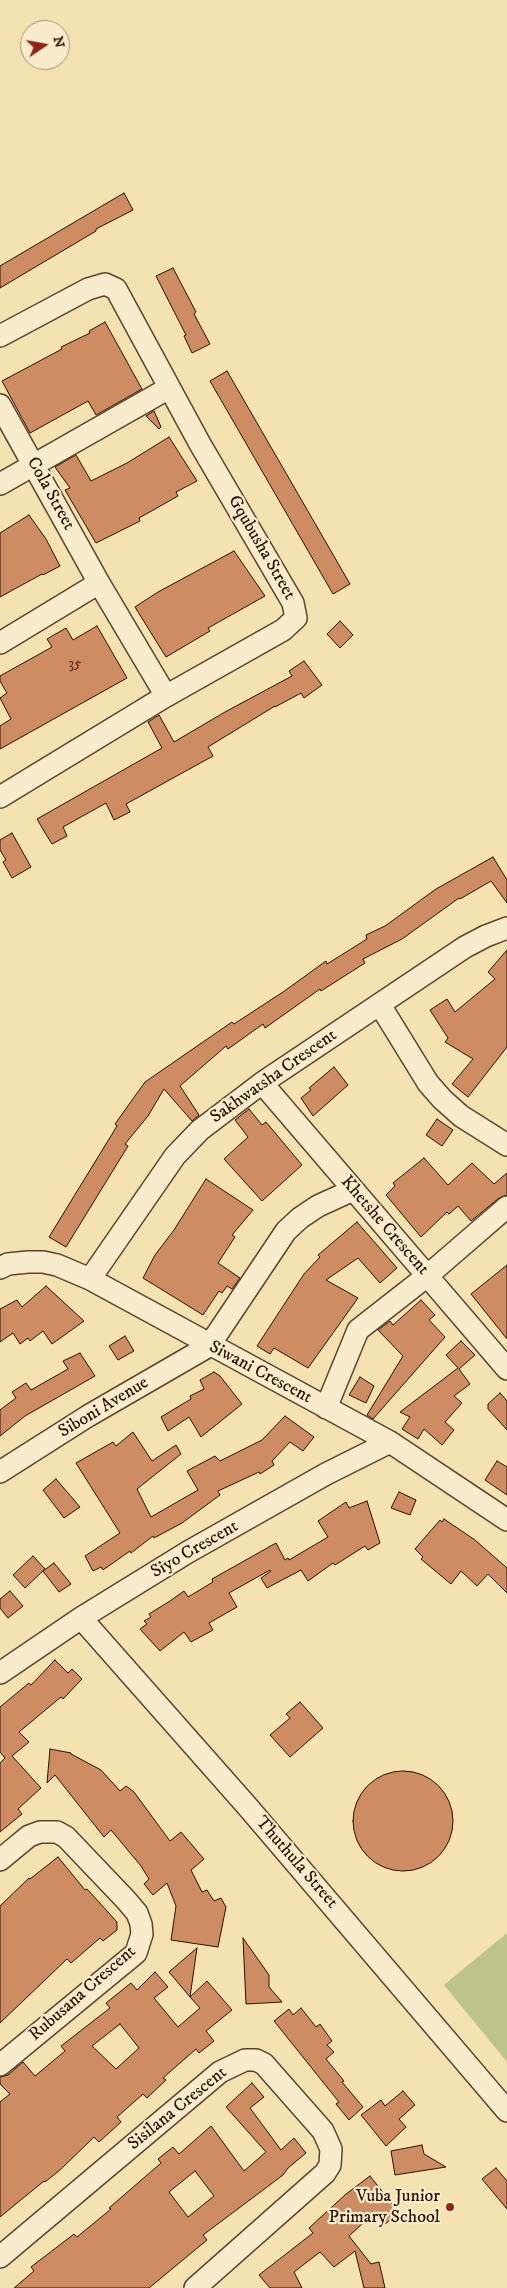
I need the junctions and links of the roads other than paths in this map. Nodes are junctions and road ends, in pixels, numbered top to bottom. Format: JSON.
{"nodes":[{"id":1,"x":0,"y":336,"type":"edge"},
{"id":2,"x":170,"y":388,"type":"junction"},
{"id":3,"x":0,"y":405,"type":"edge"},
{"id":4,"x":34,"y":466,"type":"junction"},
{"id":5,"x":0,"y":484,"type":"edge"},
{"id":6,"x":98,"y":583,"type":"junction"},
{"id":7,"x":0,"y":644,"type":"edge"},
{"id":8,"x":166,"y":696,"type":"junction"},
{"id":9,"x":0,"y":797,"type":"edge"},
{"id":10,"x":507,"y":928,"type":"edge"},
{"id":11,"x":380,"y":1005,"type":"junction"},
{"id":12,"x":262,"y":1082,"type":"junction"},
{"id":13,"x":507,"y":1145,"type":"edge"},
{"id":14,"x":353,"y":1190,"type":"junction"},
{"id":15,"x":507,"y":1207,"type":"edge"},
{"id":16,"x":0,"y":1268,"type":"edge"},
{"id":17,"x":427,"y":1276,"type":"junction"},
{"id":18,"x":90,"y":1280,"type":"junction"},
{"id":19,"x":210,"y":1346,"type":"junction"},
{"id":20,"x":507,"y":1369,"type":"edge"},
{"id":21,"x":326,"y":1408,"type":"junction"},
{"id":22,"x":390,"y":1442,"type":"junction"},
{"id":23,"x":0,"y":1472,"type":"edge"},
{"id":24,"x":507,"y":1520,"type":"edge"},
{"id":25,"x":81,"y":1618,"type":"junction"},
{"id":26,"x":2,"y":1668,"type":"edge"},
{"id":27,"x":0,"y":1860,"type":"edge"},
{"id":28,"x":0,"y":2065,"type":"edge"},
{"id":29,"x":507,"y":2111,"type":"edge"},
{"id":30,"x":0,"y":2256,"type":"edge"},
{"id":31,"x":195,"y":2288,"type":"edge"}],
"edges":[{"from":1,"to":2,"type":"street","name":"Gqubusha Street"},
{"from":2,"to":4,"type":"street"},
{"from":2,"to":8,"type":"street","name":"Gqubusha Street"},
{"from":3,"to":4,"type":"street","name":"Cola Street"},
{"from":4,"to":5,"type":"street"},
{"from":4,"to":6,"type":"street","name":"Cola Street"},
{"from":6,"to":7,"type":"street"},
{"from":6,"to":8,"type":"street","name":"Cola Street"},
{"from":8,"to":9,"type":"street","name":"Gqubusha Street"},
{"from":10,"to":11,"type":"street","name":"Sakhwatsha Crescent"},
{"from":11,"to":12,"type":"street","name":"Sakhwatsha Crescent"},
{"from":11,"to":13,"type":"street"},
{"from":12,"to":14,"type":"street","name":"Khetshe Crescent"},
{"from":12,"to":18,"type":"street","name":"Sakhwatsha Crescent"},
{"from":14,"to":17,"type":"street","name":"Khetshe Crescent"},
{"from":14,"to":19,"type":"street"},
{"from":15,"to":17,"type":"street"},
{"from":16,"to":18,"type":"street","name":"Siwani Crescent"},
{"from":17,"to":20,"type":"street","name":"Khetshe Crescent"},
{"from":17,"to":21,"type":"street"},
{"from":18,"to":19,"type":"street","name":"Siwani Crescent"},
{"from":19,"to":21,"type":"street","name":"Siwani Crescent"},
{"from":19,"to":23,"type":"street","name":"Siboni Avenue"},
{"from":21,"to":22,"type":"street","name":"Siwani Crescent"},
{"from":22,"to":24,"type":"street","name":"Siwani Crescent"},
{"from":22,"to":25,"type":"street","name":"Siyo Crescent"},
{"from":25,"to":26,"type":"street","name":"Siyo Crescent"},
{"from":25,"to":29,"type":"street","name":"Thuthula Street"},
{"from":27,"to":28,"type":"street","name":"Rubusana Crescent"},
{"from":30,"to":31,"type":"street","name":"Sisilana Crescent"}]}
